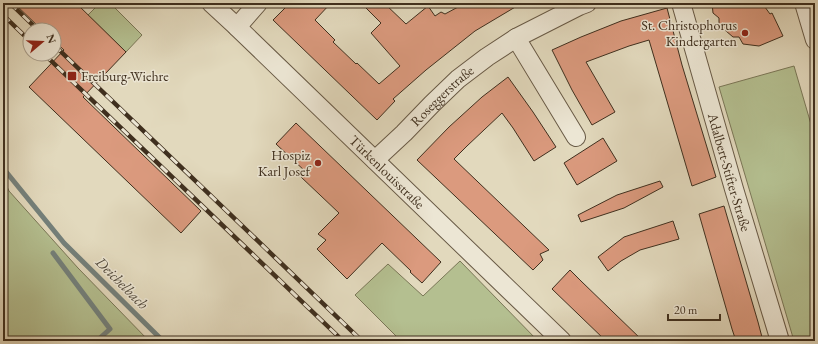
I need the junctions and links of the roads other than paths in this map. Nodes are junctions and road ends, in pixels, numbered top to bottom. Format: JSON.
{"nodes":[{"id":1,"x":211,"y":3,"type":"edge"},
{"id":2,"x":258,"y":3,"type":"edge"},
{"id":3,"x":587,"y":3,"type":"edge"},
{"id":4,"x":681,"y":3,"type":"edge"},
{"id":5,"x":804,"y":3,"type":"edge"},
{"id":6,"x":237,"y":26,"type":"junction"},
{"id":7,"x":516,"y":38,"type":"junction"},
{"id":8,"x":815,"y":40,"type":"edge"},
{"id":9,"x":576,"y":137,"type":"dead end"},
{"id":10,"x":374,"y":160,"type":"junction"},
{"id":11,"x":562,"y":341,"type":"edge"},
{"id":12,"x":780,"y":341,"type":"edge"}],
"edges":[{"from":1,"to":6,"type":"street","name":"Türkenlouisstraße"},
{"from":2,"to":6,"type":"street"},
{"from":3,"to":7,"type":"street","name":"Roseggerstraße"},
{"from":4,"to":12,"type":"street","name":"Adalbert-Stifter-Straße"},
{"from":5,"to":8,"type":"street"},
{"from":6,"to":10,"type":"street","name":"Türkenlouisstraße"},
{"from":7,"to":9,"type":"street"},
{"from":7,"to":10,"type":"street","name":"Roseggerstraße"},
{"from":10,"to":11,"type":"street","name":"Türkenlouisstraße"}]}
